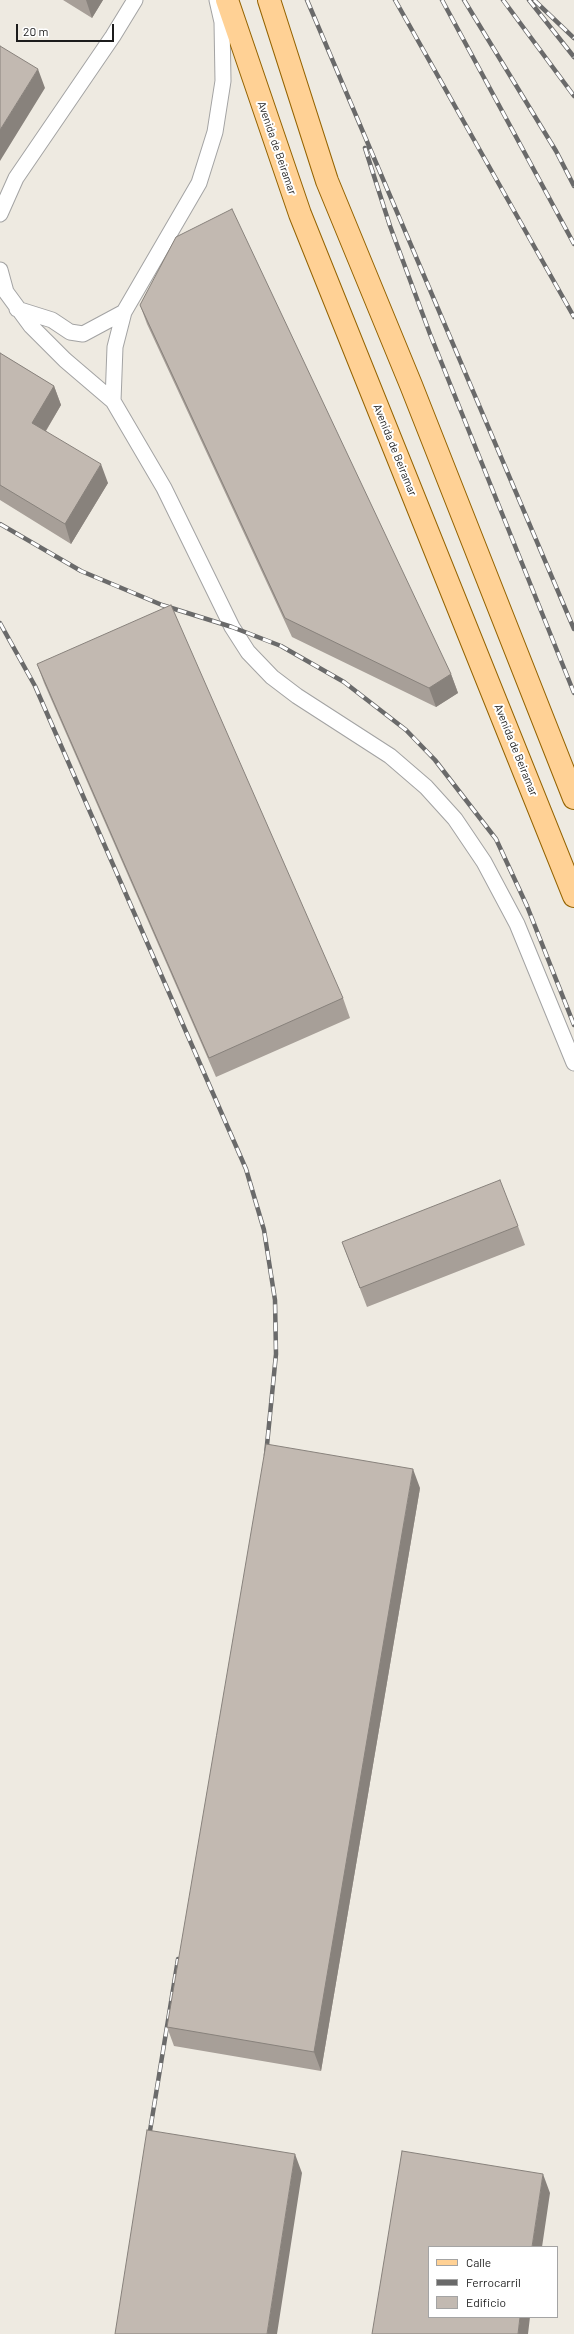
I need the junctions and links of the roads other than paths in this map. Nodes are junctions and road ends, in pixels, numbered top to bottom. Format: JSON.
{"nodes":[{"id":1,"x":134,"y":0,"type":"edge"},
{"id":2,"x":218,"y":0,"type":"edge"},
{"id":3,"x":227,"y":0,"type":"edge"},
{"id":4,"x":269,"y":0,"type":"edge"},
{"id":5,"x":0,"y":214,"type":"edge"},
{"id":6,"x":0,"y":270,"type":"edge"},
{"id":7,"x":3,"y":292,"type":"edge"},
{"id":8,"x":17,"y":309,"type":"junction"},
{"id":9,"x":124,"y":312,"type":"junction"},
{"id":10,"x":113,"y":401,"type":"junction"},
{"id":11,"x":574,"y":798,"type":"edge"},
{"id":12,"x":574,"y":896,"type":"edge"},
{"id":13,"x":574,"y":1063,"type":"edge"}],
"edges":[{"from":1,"to":5,"type":"lane"},
{"from":2,"to":9,"type":"lane"},
{"from":3,"to":12,"type":"main road","name":"Avenida de Beiramar"},
{"from":4,"to":11,"type":"main road"},
{"from":6,"to":7,"type":"lane"},
{"from":7,"to":8,"type":"lane"},
{"from":8,"to":9,"type":"lane"},
{"from":8,"to":10,"type":"lane"},
{"from":9,"to":10,"type":"lane"},
{"from":10,"to":13,"type":"lane"}]}
